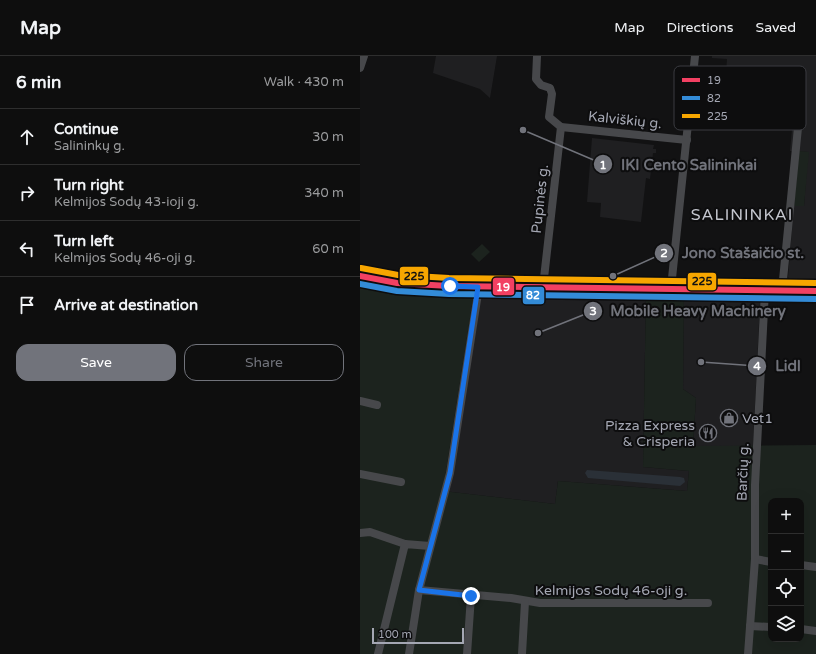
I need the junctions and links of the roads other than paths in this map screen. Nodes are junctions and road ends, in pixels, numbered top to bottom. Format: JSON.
{"nodes":[{"id":1,"x":364,"y":56,"type":"edge"},
{"id":2,"x":537,"y":56,"type":"edge"},
{"id":3,"x":695,"y":56,"type":"edge"},
{"id":4,"x":694,"y":66,"type":"edge"},
{"id":5,"x":360,"y":68,"type":"edge"},
{"id":6,"x":561,"y":127,"type":"junction"},
{"id":7,"x":688,"y":130,"type":"edge"},
{"id":8,"x":798,"y":130,"type":"edge"},
{"id":9,"x":687,"y":140,"type":"junction"},
{"id":10,"x":360,"y":276,"type":"edge"},
{"id":11,"x":478,"y":287,"type":"junction"},
{"id":12,"x":543,"y":287,"type":"junction"},
{"id":13,"x":671,"y":288,"type":"junction"},
{"id":14,"x":765,"y":290,"type":"junction"},
{"id":15,"x":782,"y":290,"type":"junction"},
{"id":16,"x":816,"y":291,"type":"edge"},
{"id":17,"x":360,"y":402,"type":"edge"},
{"id":18,"x":377,"y":405,"type":"dead end"},
{"id":19,"x":360,"y":474,"type":"edge"},
{"id":20,"x":401,"y":482,"type":"dead end"},
{"id":21,"x":360,"y":533,"type":"edge"},
{"id":22,"x":405,"y":544,"type":"junction"},
{"id":23,"x":430,"y":546,"type":"junction"},
{"id":24,"x":755,"y":559,"type":"junction"},
{"id":25,"x":768,"y":561,"type":"edge"},
{"id":26,"x":804,"y":565,"type":"edge"},
{"id":27,"x":816,"y":567,"type":"edge"},
{"id":28,"x":419,"y":590,"type":"junction"},
{"id":29,"x":471,"y":596,"type":"junction"},
{"id":30,"x":525,"y":602,"type":"junction"},
{"id":31,"x":708,"y":604,"type":"dead end"},
{"id":32,"x":750,"y":626,"type":"junction"},
{"id":33,"x":768,"y":627,"type":"edge"},
{"id":34,"x":804,"y":630,"type":"edge"},
{"id":35,"x":816,"y":631,"type":"edge"},
{"id":36,"x":378,"y":654,"type":"edge"},
{"id":37,"x":409,"y":654,"type":"edge"},
{"id":38,"x":467,"y":654,"type":"edge"},
{"id":39,"x":522,"y":654,"type":"edge"},
{"id":40,"x":748,"y":654,"type":"edge"}],
"edges":[{"from":1,"to":5,"type":"street"},
{"from":2,"to":6,"type":"street"},
{"from":3,"to":4,"type":"street"},
{"from":6,"to":9,"type":"street","name":"Kalviškių g."},
{"from":6,"to":12,"type":"street","name":"Pupinės g."},
{"from":7,"to":9,"type":"street"},
{"from":8,"to":15,"type":"street"},
{"from":9,"to":13,"type":"street"},
{"from":10,"to":11,"type":"main road"},
{"from":11,"to":12,"type":"main road"},
{"from":11,"to":23,"type":"street"},
{"from":12,"to":13,"type":"main road"},
{"from":13,"to":14,"type":"main road"},
{"from":14,"to":15,"type":"main road"},
{"from":14,"to":24,"type":"street","name":"Barčių g."},
{"from":15,"to":16,"type":"main road"},
{"from":17,"to":18,"type":"street"},
{"from":19,"to":20,"type":"street"},
{"from":21,"to":22,"type":"street"},
{"from":22,"to":23,"type":"street"},
{"from":22,"to":36,"type":"street"},
{"from":23,"to":28,"type":"street"},
{"from":24,"to":25,"type":"street"},
{"from":24,"to":32,"type":"street","name":"Barčių g."},
{"from":26,"to":27,"type":"street"},
{"from":28,"to":29,"type":"street","name":"Kelmijos Sodų 46-oji g."},
{"from":28,"to":37,"type":"street"},
{"from":29,"to":30,"type":"street","name":"Kelmijos Sodų 46-oji g."},
{"from":29,"to":38,"type":"street"},
{"from":30,"to":31,"type":"street","name":"Kelmijos Sodų 46-oji g."},
{"from":30,"to":39,"type":"street"},
{"from":32,"to":33,"type":"street"},
{"from":32,"to":40,"type":"street","name":"Barčių g."},
{"from":34,"to":35,"type":"street"}]}
